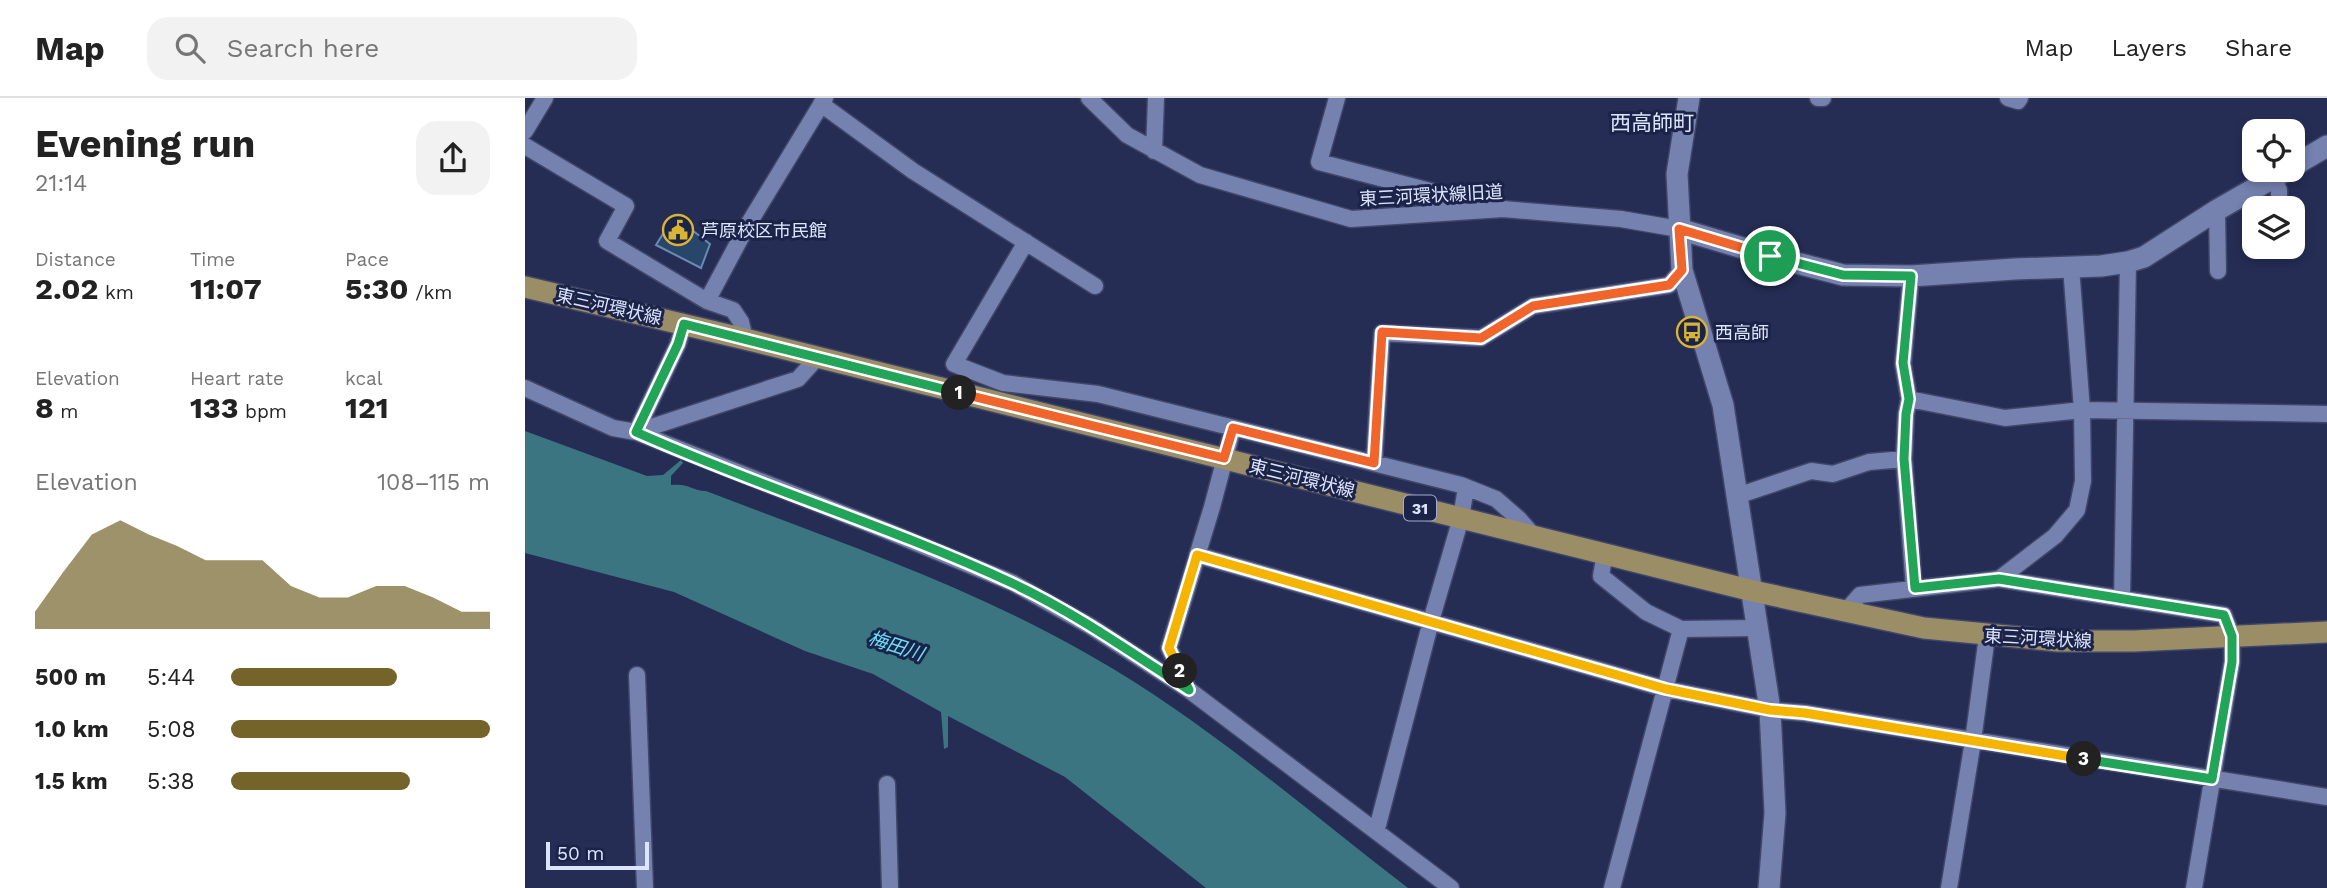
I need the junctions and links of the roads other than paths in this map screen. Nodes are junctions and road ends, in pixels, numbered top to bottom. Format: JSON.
{"nodes":[{"id":1,"x":545,"y":98,"type":"edge"},
{"id":2,"x":1089,"y":98,"type":"edge"},
{"id":3,"x":1156,"y":98,"type":"edge"},
{"id":4,"x":1337,"y":98,"type":"edge"},
{"id":5,"x":1689,"y":98,"type":"edge"},
{"id":6,"x":1818,"y":98,"type":"edge"},
{"id":7,"x":1823,"y":98,"type":"edge"},
{"id":8,"x":2008,"y":98,"type":"edge"},
{"id":9,"x":2020,"y":98,"type":"edge"},
{"id":10,"x":823,"y":101,"type":"edge"},
{"id":11,"x":525,"y":131,"type":"edge"},
{"id":12,"x":525,"y":146,"type":"edge"},
{"id":13,"x":2327,"y":146,"type":"edge"},
{"id":14,"x":1154,"y":151,"type":"junction"},
{"id":15,"x":2305,"y":159,"type":"edge"},
{"id":16,"x":2266,"y":182,"type":"edge"},
{"id":17,"x":2217,"y":210,"type":"junction"},
{"id":18,"x":1444,"y":211,"type":"junction"},
{"id":19,"x":1679,"y":229,"type":"junction"},
{"id":20,"x":1026,"y":243,"type":"junction"},
{"id":21,"x":2128,"y":262,"type":"junction"},
{"id":22,"x":2071,"y":267,"type":"junction"},
{"id":23,"x":1682,"y":270,"type":"junction"},
{"id":24,"x":2217,"y":271,"type":"dead end"},
{"id":25,"x":1911,"y":276,"type":"junction"},
{"id":26,"x":1095,"y":286,"type":"dead end"},
{"id":27,"x":525,"y":287,"type":"edge"},
{"id":28,"x":707,"y":301,"type":"junction"},
{"id":29,"x":684,"y":324,"type":"junction"},
{"id":30,"x":745,"y":339,"type":"junction"},
{"id":31,"x":817,"y":358,"type":"junction"},
{"id":32,"x":525,"y":388,"type":"edge"},
{"id":33,"x":1909,"y":399,"type":"junction"},
{"id":34,"x":2082,"y":410,"type":"junction"},
{"id":35,"x":2126,"y":411,"type":"junction"},
{"id":36,"x":2327,"y":414,"type":"edge"},
{"id":37,"x":1233,"y":428,"type":"junction"},
{"id":38,"x":636,"y":432,"type":"junction"},
{"id":39,"x":1224,"y":458,"type":"junction"},
{"id":40,"x":1904,"y":459,"type":"junction"},
{"id":41,"x":1374,"y":463,"type":"junction"},
{"id":42,"x":1466,"y":487,"type":"junction"},
{"id":43,"x":1737,"y":496,"type":"junction"},
{"id":44,"x":1461,"y":518,"type":"junction"},
{"id":45,"x":1532,"y":535,"type":"junction"},
{"id":46,"x":1605,"y":554,"type":"junction"},
{"id":47,"x":1197,"y":555,"type":"junction"},
{"id":48,"x":1999,"y":579,"type":"junction"},
{"id":49,"x":1915,"y":588,"type":"junction"},
{"id":50,"x":1753,"y":591,"type":"junction"},
{"id":51,"x":2122,"y":599,"type":"junction"},
{"id":52,"x":1846,"y":611,"type":"junction"},
{"id":53,"x":1430,"y":621,"type":"junction"},
{"id":54,"x":1757,"y":628,"type":"junction"},
{"id":55,"x":1681,"y":629,"type":"junction"},
{"id":56,"x":2327,"y":632,"type":"edge"},
{"id":57,"x":1987,"y":636,"type":"junction"},
{"id":58,"x":2232,"y":636,"type":"junction"},
{"id":59,"x":636,"y":675,"type":"dead end"},
{"id":60,"x":1666,"y":689,"type":"junction"},
{"id":61,"x":1189,"y":690,"type":"junction"},
{"id":62,"x":1770,"y":710,"type":"junction"},
{"id":63,"x":1973,"y":741,"type":"junction"},
{"id":64,"x":2212,"y":779,"type":"junction"},
{"id":65,"x":887,"y":784,"type":"dead end"},
{"id":66,"x":2327,"y":797,"type":"edge"},
{"id":67,"x":1374,"y":829,"type":"junction"},
{"id":68,"x":645,"y":888,"type":"edge"},
{"id":69,"x":890,"y":888,"type":"edge"},
{"id":70,"x":1451,"y":888,"type":"edge"},
{"id":71,"x":1612,"y":888,"type":"edge"},
{"id":72,"x":1769,"y":888,"type":"edge"},
{"id":73,"x":1949,"y":888,"type":"edge"},
{"id":74,"x":2194,"y":888,"type":"edge"}],
"edges":[{"from":1,"to":11,"type":"street"},
{"from":2,"to":14,"type":"street","name":"東三河環状線旧道"},
{"from":3,"to":14,"type":"street"},
{"from":4,"to":18,"type":"street"},
{"from":5,"to":19,"type":"main road"},
{"from":6,"to":7,"type":"street"},
{"from":8,"to":9,"type":"street"},
{"from":10,"to":20,"type":"street"},
{"from":10,"to":28,"type":"street"},
{"from":12,"to":28,"type":"street"},
{"from":13,"to":15,"type":"main road"},
{"from":14,"to":18,"type":"street","name":"東三河環状線旧道"},
{"from":16,"to":17,"type":"main road"},
{"from":17,"to":21,"type":"main road"},
{"from":17,"to":24,"type":"street"},
{"from":18,"to":19,"type":"street","name":"東三河環状線旧道"},
{"from":19,"to":23,"type":"main road"},
{"from":19,"to":25,"type":"main road"},
{"from":20,"to":26,"type":"street"},
{"from":20,"to":37,"type":"street"},
{"from":21,"to":22,"type":"main road"},
{"from":21,"to":35,"type":"street"},
{"from":22,"to":25,"type":"main road"},
{"from":22,"to":34,"type":"street"},
{"from":23,"to":41,"type":"street"},
{"from":23,"to":43,"type":"main road"},
{"from":25,"to":33,"type":"street"},
{"from":27,"to":29,"type":"main road","name":"東三河環状線","number":"31"},
{"from":28,"to":30,"type":"street"},
{"from":29,"to":30,"type":"main road","name":"東三河環状線","number":"31"},
{"from":29,"to":38,"type":"street"},
{"from":30,"to":31,"type":"main road","name":"東三河環状線","number":"31"},
{"from":31,"to":38,"type":"street"},
{"from":31,"to":39,"type":"main road","name":"東三河環状線","number":"31"},
{"from":32,"to":38,"type":"street"},
{"from":33,"to":34,"type":"street"},
{"from":33,"to":40,"type":"street"},
{"from":34,"to":35,"type":"street"},
{"from":34,"to":48,"type":"street"},
{"from":35,"to":36,"type":"street"},
{"from":35,"to":51,"type":"street"},
{"from":37,"to":39,"type":"street"},
{"from":37,"to":41,"type":"street"},
{"from":38,"to":61,"type":"street"},
{"from":39,"to":44,"type":"main road","name":"東三河環状線","number":"31"},
{"from":39,"to":47,"type":"street"},
{"from":40,"to":43,"type":"street"},
{"from":40,"to":49,"type":"street"},
{"from":41,"to":42,"type":"street"},
{"from":42,"to":44,"type":"street"},
{"from":42,"to":45,"type":"street"},
{"from":43,"to":50,"type":"main road"},
{"from":44,"to":45,"type":"main road","name":"東三河環状線","number":"31"},
{"from":44,"to":53,"type":"street"},
{"from":45,"to":46,"type":"main road","name":"東三河環状線","number":"31"},
{"from":46,"to":50,"type":"main road","name":"東三河環状線","number":"31"},
{"from":46,"to":55,"type":"street"},
{"from":47,"to":53,"type":"street"},
{"from":47,"to":61,"type":"street"},
{"from":48,"to":49,"type":"street"},
{"from":48,"to":51,"type":"street"},
{"from":49,"to":52,"type":"street"},
{"from":50,"to":52,"type":"main road","name":"東三河環状線","number":"31"},
{"from":50,"to":54,"type":"main road"},
{"from":51,"to":58,"type":"street"},
{"from":52,"to":57,"type":"main road","name":"東三河環状線","number":"31"},
{"from":53,"to":60,"type":"street"},
{"from":53,"to":67,"type":"street"},
{"from":54,"to":55,"type":"street"},
{"from":54,"to":62,"type":"main road"},
{"from":55,"to":60,"type":"street"},
{"from":56,"to":58,"type":"main road","name":"東三河環状線","number":"31"},
{"from":57,"to":58,"type":"main road","name":"東三河環状線","number":"31"},
{"from":57,"to":63,"type":"street"},
{"from":58,"to":64,"type":"street"},
{"from":59,"to":68,"type":"street"},
{"from":60,"to":62,"type":"street"},
{"from":60,"to":71,"type":"street"},
{"from":61,"to":67,"type":"street"},
{"from":62,"to":63,"type":"street"},
{"from":62,"to":72,"type":"main road"},
{"from":63,"to":64,"type":"street"},
{"from":63,"to":73,"type":"street"},
{"from":64,"to":66,"type":"street"},
{"from":64,"to":74,"type":"street"},
{"from":65,"to":69,"type":"street"},
{"from":67,"to":70,"type":"street"}]}
